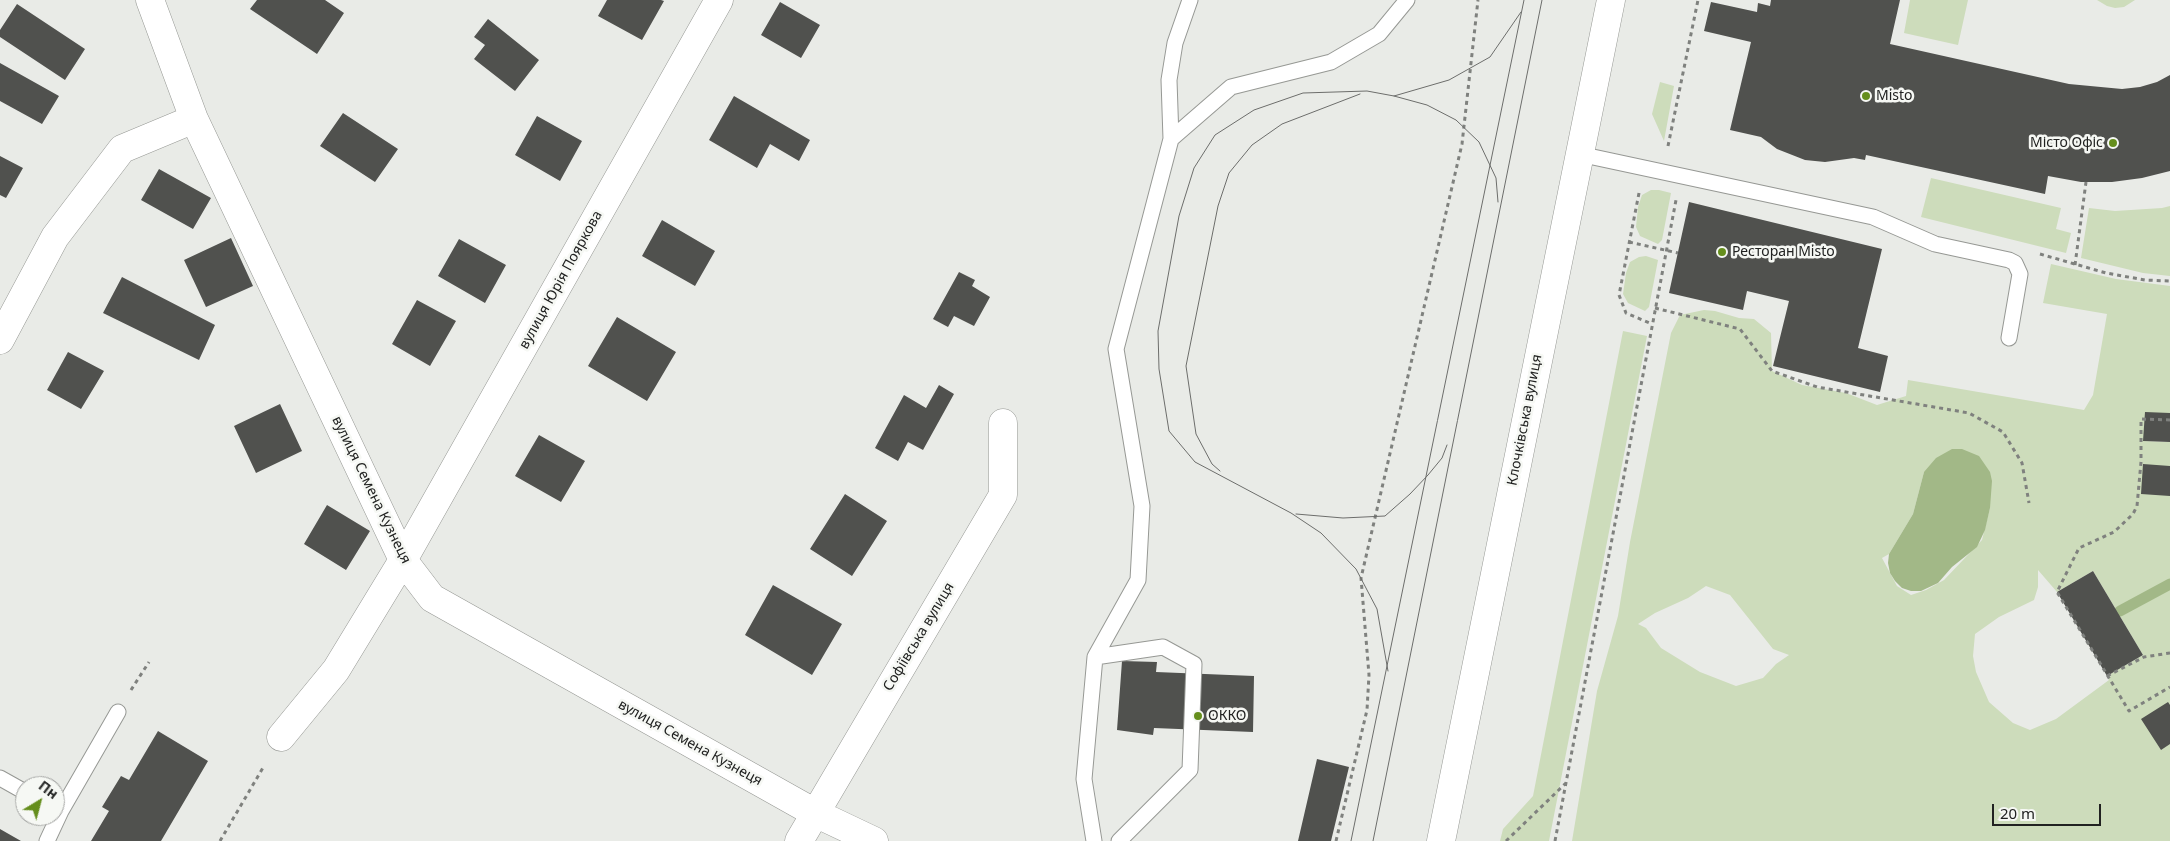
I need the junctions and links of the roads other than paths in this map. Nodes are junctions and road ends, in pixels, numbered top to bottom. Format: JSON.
{"nodes":[{"id":1,"x":719,"y":0,"type":"edge"},
{"id":2,"x":1190,"y":0,"type":"edge"},
{"id":3,"x":1407,"y":0,"type":"edge"},
{"id":4,"x":1611,"y":0,"type":"edge"},
{"id":5,"x":153,"y":2,"type":"edge"},
{"id":6,"x":194,"y":119,"type":"junction"},
{"id":7,"x":1171,"y":139,"type":"junction"},
{"id":8,"x":1579,"y":154,"type":"junction"},
{"id":9,"x":2009,"y":338,"type":"dead end"},
{"id":10,"x":0,"y":340,"type":"edge"},
{"id":11,"x":1003,"y":423,"type":"dead end"},
{"id":12,"x":403,"y":560,"type":"junction"},
{"id":13,"x":1095,"y":657,"type":"junction"},
{"id":14,"x":118,"y":712,"type":"road end"},
{"id":15,"x":281,"y":737,"type":"road end"},
{"id":16,"x":0,"y":778,"type":"edge"},
{"id":17,"x":15,"y":786,"type":"edge"},
{"id":18,"x":65,"y":798,"type":"edge"},
{"id":19,"x":815,"y":813,"type":"junction"},
{"id":20,"x":52,"y":826,"type":"edge"},
{"id":21,"x":47,"y":841,"type":"edge"},
{"id":22,"x":799,"y":841,"type":"edge"},
{"id":23,"x":874,"y":841,"type":"edge"},
{"id":24,"x":1094,"y":841,"type":"edge"},
{"id":25,"x":1119,"y":841,"type":"edge"},
{"id":26,"x":1441,"y":841,"type":"edge"}],
"edges":[{"from":1,"to":12,"type":"street","name":"вулиця Юрія Пояркова"},
{"from":2,"to":7,"type":"lane"},
{"from":3,"to":7,"type":"lane"},
{"from":4,"to":8,"type":"street","name":"Клочківська вулиця"},
{"from":5,"to":6,"type":"street","name":"вулиця Семена Кузнеця"},
{"from":6,"to":10,"type":"street"},
{"from":6,"to":12,"type":"street","name":"вулиця Семена Кузнеця"},
{"from":7,"to":13,"type":"lane"},
{"from":8,"to":9,"type":"lane"},
{"from":8,"to":26,"type":"street","name":"Клочківська вулиця"},
{"from":11,"to":19,"type":"street","name":"Софіївська вулиця"},
{"from":12,"to":15,"type":"street","name":"вулиця Юрія Пояркова"},
{"from":12,"to":19,"type":"street","name":"вулиця Семена Кузнеця"},
{"from":13,"to":24,"type":"lane"},
{"from":13,"to":25,"type":"lane"},
{"from":14,"to":18,"type":"lane"},
{"from":16,"to":17,"type":"lane"},
{"from":19,"to":22,"type":"street","name":"Софіївська вулиця"},
{"from":19,"to":23,"type":"street","name":"вулиця Семена Кузнеця"},
{"from":20,"to":21,"type":"lane"}]}
